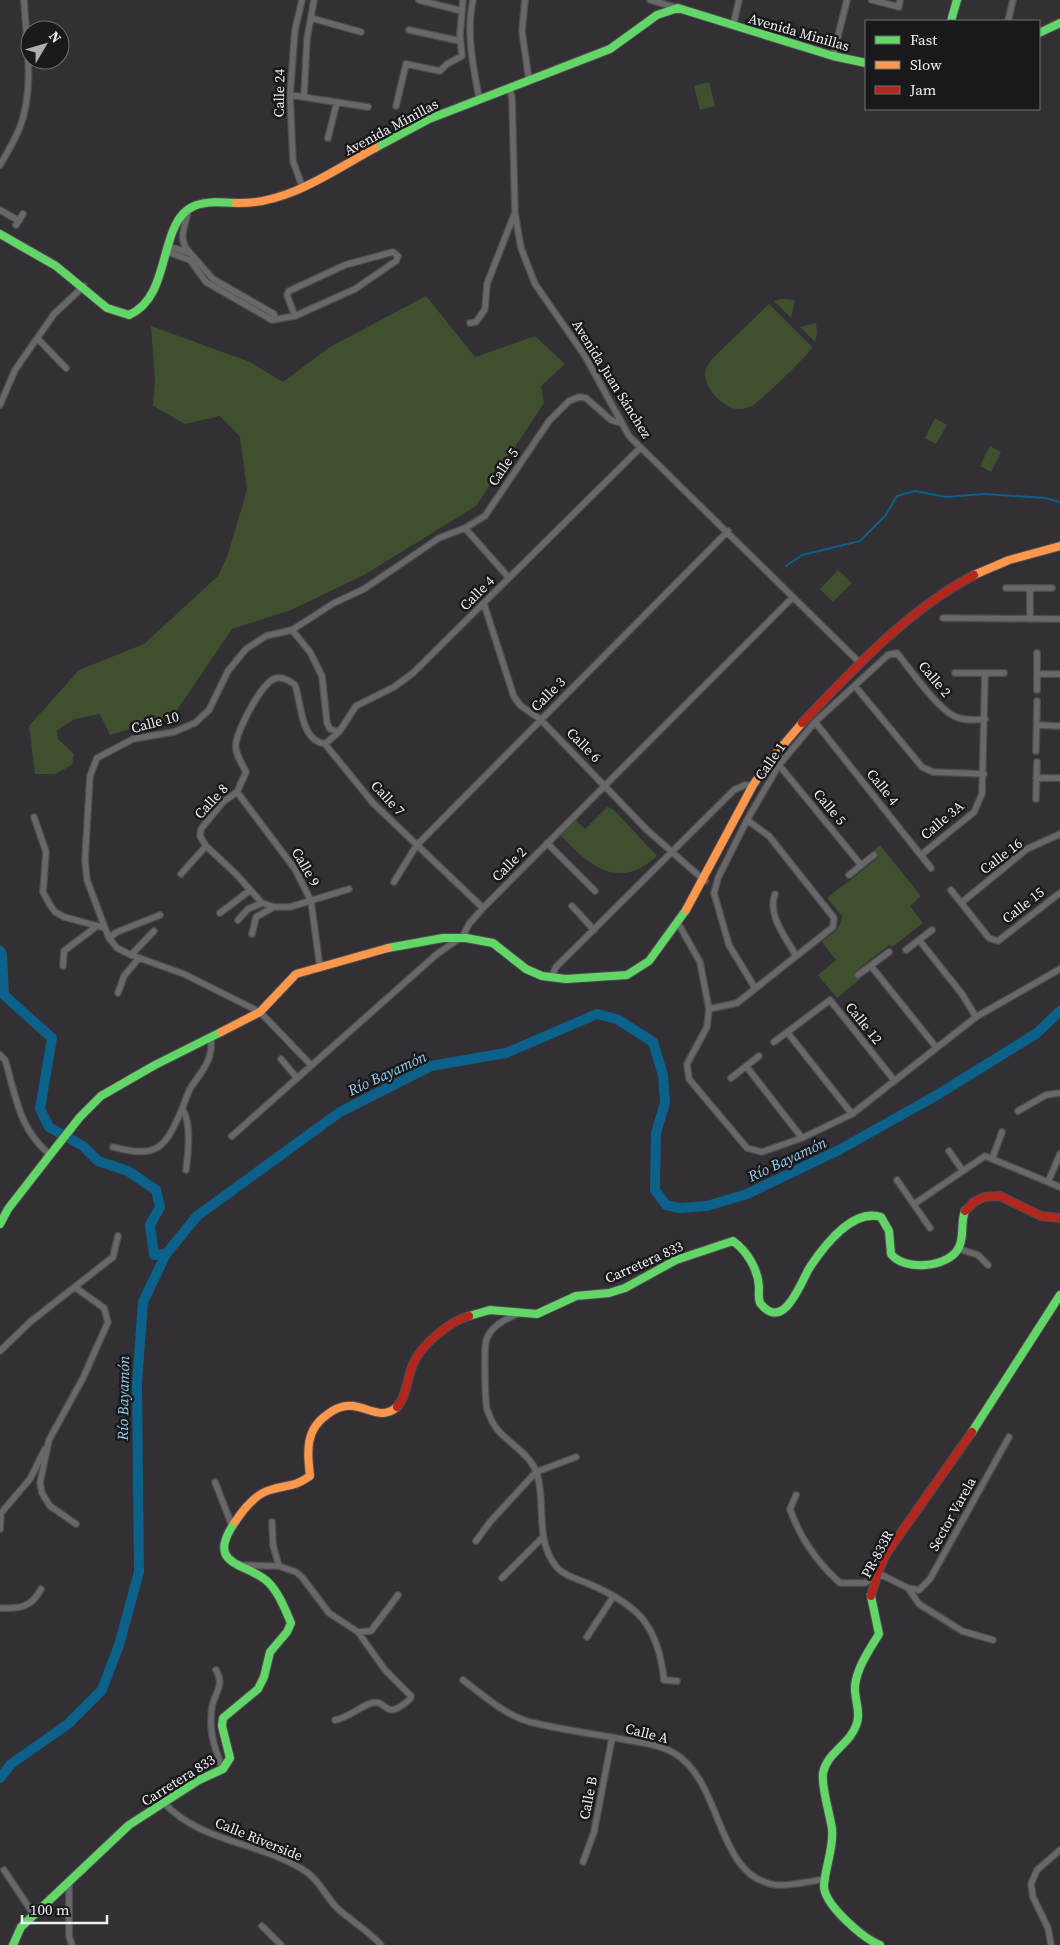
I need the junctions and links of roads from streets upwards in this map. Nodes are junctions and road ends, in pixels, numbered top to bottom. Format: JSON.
{"nodes":[{"id":1,"x":24,"y":0,"type":"edge"},
{"id":2,"x":302,"y":0,"type":"edge"},
{"id":3,"x":314,"y":0,"type":"edge"},
{"id":4,"x":419,"y":0,"type":"edge"},
{"id":5,"x":462,"y":0,"type":"edge"},
{"id":6,"x":473,"y":0,"type":"edge"},
{"id":7,"x":525,"y":0,"type":"edge"},
{"id":8,"x":650,"y":0,"type":"edge"},
{"id":9,"x":740,"y":0,"type":"edge"},
{"id":10,"x":847,"y":0,"type":"edge"},
{"id":11,"x":872,"y":0,"type":"edge"},
{"id":12,"x":900,"y":0,"type":"edge"},
{"id":13,"x":957,"y":0,"type":"edge"},
{"id":14,"x":1013,"y":0,"type":"edge"},
{"id":15,"x":678,"y":8,"type":"junction"},
{"id":16,"x":462,"y":11,"type":"junction"},
{"id":17,"x":311,"y":18,"type":"junction"},
{"id":18,"x":951,"y":20,"type":"edge"},
{"id":19,"x":1008,"y":20,"type":"edge"},
{"id":20,"x":1060,"y":22,"type":"edge"},
{"id":21,"x":733,"y":26,"type":"junction"},
{"id":22,"x":409,"y":30,"type":"dead end"},
{"id":23,"x":361,"y":32,"type":"dead end"},
{"id":24,"x":1040,"y":32,"type":"edge"},
{"id":25,"x":460,"y":41,"type":"junction"},
{"id":26,"x":832,"y":56,"type":"junction"},
{"id":27,"x":865,"y":63,"type":"edge"},
{"id":28,"x":529,"y":81,"type":"junction"},
{"id":29,"x":509,"y":87,"type":"junction"},
{"id":30,"x":290,"y":95,"type":"junction"},
{"id":31,"x":304,"y":96,"type":"junction"},
{"id":32,"x":479,"y":98,"type":"junction"},
{"id":33,"x":337,"y":102,"type":"junction"},
{"id":34,"x":396,"y":106,"type":"dead end"},
{"id":35,"x":368,"y":107,"type":"dead end"},
{"id":36,"x":328,"y":138,"type":"dead end"},
{"id":37,"x":0,"y":165,"type":"edge"},
{"id":38,"x":302,"y":186,"type":"junction"},
{"id":39,"x":0,"y":210,"type":"edge"},
{"id":40,"x":188,"y":210,"type":"junction"},
{"id":41,"x":515,"y":213,"type":"junction"},
{"id":42,"x":23,"y":214,"type":"dead end"},
{"id":43,"x":0,"y":234,"type":"edge"},
{"id":44,"x":166,"y":249,"type":"junction"},
{"id":45,"x":190,"y":253,"type":"junction"},
{"id":46,"x":384,"y":255,"type":"junction"},
{"id":47,"x":389,"y":266,"type":"junction"},
{"id":48,"x":84,"y":286,"type":"junction"},
{"id":49,"x":295,"y":316,"type":"junction"},
{"id":50,"x":276,"y":319,"type":"junction"},
{"id":51,"x":470,"y":323,"type":"dead end"},
{"id":52,"x":38,"y":340,"type":"junction"},
{"id":53,"x":66,"y":368,"type":"dead end"},
{"id":54,"x":0,"y":405,"type":"edge"},
{"id":55,"x":622,"y":423,"type":"junction"},
{"id":56,"x":640,"y":448,"type":"junction"},
{"id":57,"x":465,"y":528,"type":"junction"},
{"id":58,"x":728,"y":531,"type":"junction"},
{"id":59,"x":1060,"y":546,"type":"edge"},
{"id":60,"x":510,"y":578,"type":"junction"},
{"id":61,"x":1006,"y":588,"type":"dead end"},
{"id":62,"x":1030,"y":588,"type":"junction"},
{"id":63,"x":1052,"y":588,"type":"dead end"},
{"id":64,"x":794,"y":598,"type":"junction"},
{"id":65,"x":344,"y":599,"type":"joint"},
{"id":66,"x":484,"y":604,"type":"junction"},
{"id":67,"x":944,"y":618,"type":"dead end"},
{"id":68,"x":1030,"y":619,"type":"junction"},
{"id":69,"x":1060,"y":619,"type":"edge"},
{"id":70,"x":292,"y":630,"type":"junction"},
{"id":71,"x":874,"y":651,"type":"junction"},
{"id":72,"x":1037,"y":653,"type":"dead end"},
{"id":73,"x":883,"y":660,"type":"junction"},
{"id":74,"x":861,"y":664,"type":"junction"},
{"id":75,"x":955,"y":673,"type":"dead end"},
{"id":76,"x":985,"y":673,"type":"junction"},
{"id":77,"x":1004,"y":673,"type":"dead end"},
{"id":78,"x":1037,"y":674,"type":"junction"},
{"id":79,"x":1060,"y":674,"type":"edge"},
{"id":80,"x":855,"y":686,"type":"junction"},
{"id":81,"x":1037,"y":690,"type":"dead end"},
{"id":82,"x":298,"y":694,"type":"joint"},
{"id":83,"x":1037,"y":701,"type":"dead end"},
{"id":84,"x":540,"y":719,"type":"junction"},
{"id":85,"x":985,"y":719,"type":"junction"},
{"id":86,"x":815,"y":722,"type":"junction"},
{"id":87,"x":1037,"y":726,"type":"junction"},
{"id":88,"x":1060,"y":726,"type":"edge"},
{"id":89,"x":339,"y":732,"type":"junction"},
{"id":90,"x":325,"y":744,"type":"junction"},
{"id":91,"x":1036,"y":751,"type":"dead end"},
{"id":92,"x":1036,"y":762,"type":"dead end"},
{"id":93,"x":779,"y":765,"type":"junction"},
{"id":94,"x":984,"y":774,"type":"junction"},
{"id":95,"x":1036,"y":778,"type":"junction"},
{"id":96,"x":1060,"y":778,"type":"edge"},
{"id":97,"x":606,"y":785,"type":"junction"},
{"id":98,"x":753,"y":786,"type":"junction"},
{"id":99,"x":237,"y":792,"type":"junction"},
{"id":100,"x":1036,"y":799,"type":"dead end"},
{"id":101,"x":34,"y":817,"type":"dead end"},
{"id":102,"x":747,"y":820,"type":"junction"},
{"id":103,"x":1060,"y":834,"type":"edge"},
{"id":104,"x":548,"y":843,"type":"junction"},
{"id":105,"x":206,"y":846,"type":"junction"},
{"id":106,"x":416,"y":846,"type":"junction"},
{"id":107,"x":671,"y":851,"type":"junction"},
{"id":108,"x":874,"y":855,"type":"dead end"},
{"id":109,"x":921,"y":855,"type":"junction"},
{"id":110,"x":862,"y":865,"type":"junction"},
{"id":111,"x":931,"y":868,"type":"dead end"},
{"id":112,"x":180,"y":874,"type":"dead end"},
{"id":113,"x":849,"y":875,"type":"dead end"},
{"id":114,"x":705,"y":880,"type":"junction"},
{"id":115,"x":394,"y":882,"type":"dead end"},
{"id":116,"x":349,"y":889,"type":"dead end"},
{"id":117,"x":951,"y":890,"type":"dead end"},
{"id":118,"x":249,"y":891,"type":"junction"},
{"id":119,"x":595,"y":891,"type":"dead end"},
{"id":120,"x":1060,"y":893,"type":"edge"},
{"id":121,"x":775,"y":894,"type":"dead end"},
{"id":122,"x":311,"y":901,"type":"junction"},
{"id":123,"x":262,"y":902,"type":"junction"},
{"id":124,"x":961,"y":903,"type":"junction"},
{"id":125,"x":572,"y":906,"type":"dead end"},
{"id":126,"x":274,"y":907,"type":"junction"},
{"id":127,"x":482,"y":908,"type":"junction"},
{"id":128,"x":220,"y":913,"type":"dead end"},
{"id":129,"x":160,"y":915,"type":"dead end"},
{"id":130,"x":238,"y":920,"type":"dead end"},
{"id":131,"x":678,"y":923,"type":"junction"},
{"id":132,"x":96,"y":926,"type":"junction"},
{"id":133,"x":105,"y":928,"type":"junction"},
{"id":134,"x":594,"y":930,"type":"junction"},
{"id":135,"x":932,"y":930,"type":"dead end"},
{"id":136,"x":154,"y":931,"type":"dead end"},
{"id":137,"x":252,"y":934,"type":"dead end"},
{"id":138,"x":463,"y":936,"type":"junction"},
{"id":139,"x":109,"y":938,"type":"junction"},
{"id":140,"x":919,"y":940,"type":"junction"},
{"id":141,"x":906,"y":950,"type":"dead end"},
{"id":142,"x":889,"y":952,"type":"dead end"},
{"id":143,"x":130,"y":955,"type":"junction"},
{"id":144,"x":796,"y":956,"type":"junction"},
{"id":145,"x":139,"y":958,"type":"junction"},
{"id":146,"x":63,"y":966,"type":"dead end"},
{"id":147,"x":871,"y":966,"type":"junction"},
{"id":148,"x":320,"y":968,"type":"junction"},
{"id":149,"x":1060,"y":969,"type":"edge"},
{"id":150,"x":858,"y":975,"type":"dead end"},
{"id":151,"x":551,"y":978,"type":"junction"},
{"id":152,"x":755,"y":988,"type":"junction"},
{"id":153,"x":118,"y":993,"type":"dead end"},
{"id":154,"x":710,"y":1009,"type":"junction"},
{"id":155,"x":260,"y":1012,"type":"junction"},
{"id":156,"x":976,"y":1017,"type":"junction"},
{"id":157,"x":787,"y":1032,"type":"junction"},
{"id":158,"x":211,"y":1038,"type":"junction"},
{"id":159,"x":774,"y":1042,"type":"dead end"},
{"id":160,"x":936,"y":1047,"type":"junction"},
{"id":161,"x":0,"y":1055,"type":"edge"},
{"id":162,"x":759,"y":1056,"type":"dead end"},
{"id":163,"x":282,"y":1060,"type":"dead end"},
{"id":164,"x":311,"y":1065,"type":"junction"},
{"id":165,"x":746,"y":1066,"type":"junction"},
{"id":166,"x":297,"y":1078,"type":"junction"},
{"id":167,"x":731,"y":1078,"type":"dead end"},
{"id":168,"x":894,"y":1080,"type":"junction"},
{"id":169,"x":1060,"y":1093,"type":"edge"},
{"id":170,"x":182,"y":1109,"type":"junction"},
{"id":171,"x":1018,"y":1111,"type":"dead end"},
{"id":172,"x":852,"y":1114,"type":"junction"},
{"id":173,"x":1002,"y":1132,"type":"dead end"},
{"id":174,"x":232,"y":1136,"type":"dead end"},
{"id":175,"x":802,"y":1138,"type":"junction"},
{"id":176,"x":113,"y":1147,"type":"dead end"},
{"id":177,"x":949,"y":1151,"type":"dead end"},
{"id":178,"x":1060,"y":1154,"type":"edge"},
{"id":179,"x":50,"y":1155,"type":"junction"},
{"id":180,"x":992,"y":1159,"type":"junction"},
{"id":181,"x":186,"y":1170,"type":"dead end"},
{"id":182,"x":963,"y":1171,"type":"junction"},
{"id":183,"x":897,"y":1180,"type":"dead end"},
{"id":184,"x":1048,"y":1182,"type":"junction"},
{"id":185,"x":1060,"y":1187,"type":"edge"},
{"id":186,"x":914,"y":1204,"type":"junction"},
{"id":187,"x":1060,"y":1218,"type":"edge"},
{"id":188,"x":0,"y":1224,"type":"edge"},
{"id":189,"x":930,"y":1228,"type":"dead end"},
{"id":190,"x":118,"y":1236,"type":"dead end"},
{"id":191,"x":959,"y":1249,"type":"junction"},
{"id":192,"x":988,"y":1265,"type":"dead end"},
{"id":193,"x":76,"y":1288,"type":"junction"},
{"id":194,"x":1060,"y":1295,"type":"edge"},
{"id":195,"x":519,"y":1313,"type":"junction"},
{"id":196,"x":0,"y":1351,"type":"edge"},
{"id":197,"x":1009,"y":1437,"type":"dead end"},
{"id":198,"x":50,"y":1440,"type":"junction"},
{"id":199,"x":576,"y":1457,"type":"dead end"},
{"id":200,"x":536,"y":1472,"type":"junction"},
{"id":201,"x":215,"y":1482,"type":"dead end"},
{"id":202,"x":796,"y":1495,"type":"dead end"},
{"id":203,"x":272,"y":1522,"type":"dead end"},
{"id":204,"x":76,"y":1524,"type":"dead end"},
{"id":205,"x":231,"y":1524,"type":"junction"},
{"id":206,"x":0,"y":1529,"type":"edge"},
{"id":207,"x":543,"y":1537,"type":"junction"},
{"id":208,"x":476,"y":1541,"type":"dead end"},
{"id":209,"x":236,"y":1565,"type":"junction"},
{"id":210,"x":279,"y":1566,"type":"junction"},
{"id":211,"x":877,"y":1576,"type":"junction"},
{"id":212,"x":502,"y":1578,"type":"dead end"},
{"id":213,"x":908,"y":1588,"type":"junction"},
{"id":214,"x":41,"y":1589,"type":"dead end"},
{"id":215,"x":398,"y":1595,"type":"dead end"},
{"id":216,"x":613,"y":1597,"type":"junction"},
{"id":217,"x":0,"y":1608,"type":"edge"},
{"id":218,"x":358,"y":1632,"type":"junction"},
{"id":219,"x":586,"y":1637,"type":"dead end"},
{"id":220,"x":994,"y":1640,"type":"dead end"},
{"id":221,"x":216,"y":1670,"type":"dead end"},
{"id":222,"x":463,"y":1680,"type":"dead end"},
{"id":223,"x":677,"y":1681,"type":"dead end"},
{"id":224,"x":336,"y":1720,"type":"dead end"},
{"id":225,"x":612,"y":1738,"type":"junction"},
{"id":226,"x":223,"y":1769,"type":"junction"},
{"id":227,"x":165,"y":1804,"type":"junction"},
{"id":228,"x":1060,"y":1850,"type":"edge"},
{"id":229,"x":583,"y":1862,"type":"dead end"},
{"id":230,"x":4,"y":1870,"type":"dead end"},
{"id":231,"x":826,"y":1879,"type":"junction"},
{"id":232,"x":69,"y":1882,"type":"junction"},
{"id":233,"x":34,"y":1915,"type":"junction"},
{"id":234,"x":262,"y":1926,"type":"dead end"},
{"id":235,"x":13,"y":1945,"type":"edge"},
{"id":236,"x":72,"y":1945,"type":"edge"},
{"id":237,"x":281,"y":1945,"type":"edge"},
{"id":238,"x":381,"y":1945,"type":"edge"},
{"id":239,"x":880,"y":1945,"type":"edge"},
{"id":240,"x":1051,"y":1945,"type":"edge"}],
"edges":[{"from":1,"to":37,"type":"street"},
{"from":2,"to":30,"type":"street","name":"Calle 24"},
{"from":3,"to":17,"type":"street"},
{"from":4,"to":16,"type":"street"},
{"from":5,"to":16,"type":"street"},
{"from":6,"to":32,"type":"street"},
{"from":7,"to":28,"type":"street"},
{"from":8,"to":15,"type":"street"},
{"from":9,"to":21,"type":"street"},
{"from":10,"to":26,"type":"street"},
{"from":11,"to":12,"type":"street"},
{"from":13,"to":18,"type":"street"},
{"from":14,"to":19,"type":"street"},
{"from":15,"to":21,"type":"street","name":"Avenida Minillas"},
{"from":15,"to":28,"type":"street","name":"Avenida Minillas"},
{"from":16,"to":25,"type":"street"},
{"from":17,"to":23,"type":"street"},
{"from":17,"to":31,"type":"street"},
{"from":20,"to":24,"type":"street"},
{"from":21,"to":26,"type":"street","name":"Avenida Minillas"},
{"from":22,"to":25,"type":"street"},
{"from":25,"to":34,"type":"street"},
{"from":26,"to":27,"type":"street","name":"Avenida Minillas"},
{"from":28,"to":29,"type":"street","name":"Avenida Minillas"},
{"from":29,"to":32,"type":"street","name":"Avenida Minillas"},
{"from":29,"to":41,"type":"street","name":"Avenida Juan Sánchez"},
{"from":30,"to":31,"type":"street"},
{"from":30,"to":38,"type":"street","name":"Calle 24"},
{"from":31,"to":33,"type":"street"},
{"from":32,"to":38,"type":"street","name":"Avenida Minillas"},
{"from":33,"to":35,"type":"street"},
{"from":33,"to":36,"type":"street"},
{"from":38,"to":40,"type":"street","name":"Avenida Minillas"},
{"from":39,"to":42,"type":"street"},
{"from":40,"to":44,"type":"street"},
{"from":40,"to":45,"type":"street"},
{"from":41,"to":51,"type":"street"},
{"from":41,"to":55,"type":"street","name":"Avenida Juan Sánchez"},
{"from":43,"to":48,"type":"street"},
{"from":44,"to":45,"type":"street"},
{"from":44,"to":48,"type":"street"},
{"from":44,"to":50,"type":"street"},
{"from":45,"to":50,"type":"street"},
{"from":46,"to":47,"type":"street"},
{"from":46,"to":47,"type":"street"},
{"from":46,"to":49,"type":"street"},
{"from":47,"to":49,"type":"street"},
{"from":48,"to":52,"type":"street"},
{"from":49,"to":50,"type":"street"},
{"from":52,"to":53,"type":"street"},
{"from":52,"to":54,"type":"street"},
{"from":55,"to":56,"type":"street","name":"Avenida Juan Sánchez"},
{"from":55,"to":57,"type":"street","name":"Calle 5"},
{"from":56,"to":58,"type":"street","name":"Avenida Juan Sánchez"},
{"from":56,"to":60,"type":"street","name":"Calle 4"},
{"from":57,"to":60,"type":"street"},
{"from":57,"to":65,"type":"street","name":"Calle 5"},
{"from":58,"to":64,"type":"street","name":"Avenida Juan Sánchez"},
{"from":58,"to":84,"type":"street","name":"Calle 3"},
{"from":59,"to":71,"type":"street"},
{"from":60,"to":66,"type":"street","name":"Calle 4"},
{"from":61,"to":62,"type":"street"},
{"from":62,"to":63,"type":"street"},
{"from":62,"to":68,"type":"street"},
{"from":64,"to":74,"type":"street","name":"Avenida Juan Sánchez"},
{"from":64,"to":97,"type":"street","name":"Calle 2"},
{"from":65,"to":70,"type":"street","name":"Calle 10"},
{"from":66,"to":84,"type":"street","name":"Calle 6"},
{"from":66,"to":89,"type":"street","name":"Calle 4"},
{"from":67,"to":68,"type":"street"},
{"from":68,"to":69,"type":"street"},
{"from":70,"to":89,"type":"street"},
{"from":70,"to":133,"type":"street","name":"Calle 10"},
{"from":71,"to":73,"type":"street"},
{"from":71,"to":74,"type":"street"},
{"from":72,"to":78,"type":"street"},
{"from":73,"to":80,"type":"street","name":"Calle 1"},
{"from":73,"to":85,"type":"street","name":"Calle 2"},
{"from":74,"to":98,"type":"street"},
{"from":75,"to":76,"type":"street"},
{"from":76,"to":77,"type":"street"},
{"from":76,"to":85,"type":"street","name":"Calle 3A"},
{"from":78,"to":79,"type":"street"},
{"from":78,"to":81,"type":"street"},
{"from":80,"to":86,"type":"street","name":"Calle 1"},
{"from":80,"to":94,"type":"street"},
{"from":82,"to":90,"type":"street","name":"Calle 7"},
{"from":82,"to":99,"type":"street","name":"Calle 8"},
{"from":83,"to":87,"type":"street"},
{"from":84,"to":97,"type":"street","name":"Calle 6"},
{"from":84,"to":106,"type":"street","name":"Calle 3"},
{"from":85,"to":94,"type":"street","name":"Calle 3A"},
{"from":86,"to":93,"type":"street","name":"Calle 1"},
{"from":86,"to":109,"type":"street","name":"Calle 4"},
{"from":87,"to":88,"type":"street"},
{"from":87,"to":91,"type":"street"},
{"from":89,"to":90,"type":"street","name":"Calle 4"},
{"from":90,"to":106,"type":"street","name":"Calle 7"},
{"from":92,"to":95,"type":"street"},
{"from":93,"to":102,"type":"street","name":"Calle 1"},
{"from":93,"to":110,"type":"street","name":"Calle 5"},
{"from":94,"to":109,"type":"street","name":"Calle 3A"},
{"from":95,"to":96,"type":"street"},
{"from":95,"to":100,"type":"street"},
{"from":97,"to":104,"type":"street","name":"Calle 2"},
{"from":97,"to":107,"type":"street","name":"Calle 6"},
{"from":98,"to":107,"type":"street","name":"Calle 1"},
{"from":98,"to":114,"type":"street"},
{"from":99,"to":105,"type":"street","name":"Calle 8"},
{"from":99,"to":122,"type":"street","name":"Calle 9"},
{"from":101,"to":132,"type":"street"},
{"from":102,"to":144,"type":"street"},
{"from":102,"to":152,"type":"street","name":"Calle 1"},
{"from":103,"to":124,"type":"street","name":"Calle 16"},
{"from":104,"to":119,"type":"street"},
{"from":104,"to":127,"type":"street","name":"Calle 2"},
{"from":105,"to":112,"type":"street"},
{"from":105,"to":118,"type":"street"},
{"from":106,"to":115,"type":"street","name":"Calle 3"},
{"from":106,"to":127,"type":"street","name":"Calle 7"},
{"from":107,"to":114,"type":"street","name":"Calle 6"},
{"from":107,"to":134,"type":"street","name":"Calle 1"},
{"from":108,"to":110,"type":"street"},
{"from":109,"to":111,"type":"street","name":"Calle 4"},
{"from":110,"to":113,"type":"street"},
{"from":114,"to":131,"type":"street"},
{"from":116,"to":122,"type":"street"},
{"from":117,"to":124,"type":"street"},
{"from":118,"to":123,"type":"street"},
{"from":118,"to":128,"type":"street"},
{"from":120,"to":124,"type":"street","name":"Calle 15"},
{"from":121,"to":144,"type":"street"},
{"from":122,"to":126,"type":"street"},
{"from":122,"to":148,"type":"street","name":"Calle 9"},
{"from":123,"to":126,"type":"street"},
{"from":123,"to":130,"type":"street"},
{"from":125,"to":134,"type":"street"},
{"from":126,"to":137,"type":"street"},
{"from":127,"to":138,"type":"street","name":"Calle 2"},
{"from":129,"to":139,"type":"street"},
{"from":131,"to":151,"type":"street"},
{"from":131,"to":154,"type":"street"},
{"from":132,"to":133,"type":"street"},
{"from":132,"to":146,"type":"street"},
{"from":133,"to":139,"type":"street","name":"Calle 10"},
{"from":134,"to":151,"type":"street","name":"Calle 1"},
{"from":135,"to":140,"type":"street"},
{"from":136,"to":143,"type":"street"},
{"from":138,"to":148,"type":"street"},
{"from":138,"to":151,"type":"street"},
{"from":138,"to":164,"type":"street","name":"Calle 2"},
{"from":139,"to":143,"type":"street","name":"Calle 10"},
{"from":140,"to":141,"type":"street"},
{"from":140,"to":156,"type":"street"},
{"from":142,"to":147,"type":"street"},
{"from":143,"to":145,"type":"street","name":"Calle 10"},
{"from":144,"to":152,"type":"street"},
{"from":145,"to":153,"type":"street"},
{"from":145,"to":155,"type":"street","name":"Calle 10"},
{"from":147,"to":150,"type":"street"},
{"from":147,"to":160,"type":"street"},
{"from":148,"to":155,"type":"street"},
{"from":149,"to":156,"type":"street"},
{"from":152,"to":154,"type":"street"},
{"from":154,"to":175,"type":"street"},
{"from":155,"to":158,"type":"street"},
{"from":155,"to":164,"type":"street","name":"Calle 10"},
{"from":156,"to":160,"type":"street"},
{"from":157,"to":159,"type":"street"},
{"from":157,"to":168,"type":"street","name":"Calle 12"},
{"from":157,"to":172,"type":"street"},
{"from":158,"to":170,"type":"street"},
{"from":158,"to":179,"type":"street"},
{"from":160,"to":168,"type":"street"},
{"from":161,"to":179,"type":"street"},
{"from":162,"to":165,"type":"street"},
{"from":163,"to":166,"type":"street"},
{"from":164,"to":166,"type":"street","name":"Calle 2"},
{"from":165,"to":167,"type":"street"},
{"from":165,"to":175,"type":"street"},
{"from":166,"to":174,"type":"street","name":"Calle 2"},
{"from":168,"to":172,"type":"street"},
{"from":169,"to":171,"type":"street"},
{"from":170,"to":176,"type":"street"},
{"from":170,"to":181,"type":"street"},
{"from":172,"to":175,"type":"street"},
{"from":173,"to":180,"type":"street"},
{"from":177,"to":182,"type":"street"},
{"from":178,"to":184,"type":"street"},
{"from":179,"to":188,"type":"street"},
{"from":180,"to":182,"type":"street"},
{"from":180,"to":184,"type":"street"},
{"from":182,"to":186,"type":"street"},
{"from":183,"to":186,"type":"street"},
{"from":184,"to":185,"type":"street"},
{"from":186,"to":189,"type":"street"},
{"from":187,"to":191,"type":"street"},
{"from":190,"to":193,"type":"street"},
{"from":191,"to":192,"type":"street"},
{"from":191,"to":195,"type":"street","name":"Carretera 833"},
{"from":193,"to":196,"type":"street"},
{"from":193,"to":198,"type":"street"},
{"from":194,"to":211,"type":"street","name":"PR-833R","number":"PR-833R"},
{"from":195,"to":200,"type":"street"},
{"from":195,"to":205,"type":"street","name":"Carretera 833"},
{"from":197,"to":213,"type":"street","name":"Sector Varela"},
{"from":198,"to":204,"type":"street"},
{"from":198,"to":206,"type":"street"},
{"from":199,"to":200,"type":"street"},
{"from":200,"to":207,"type":"street"},
{"from":200,"to":208,"type":"street"},
{"from":201,"to":205,"type":"street"},
{"from":202,"to":211,"type":"street"},
{"from":203,"to":210,"type":"street"},
{"from":205,"to":209,"type":"street"},
{"from":207,"to":212,"type":"street"},
{"from":207,"to":216,"type":"street"},
{"from":209,"to":210,"type":"street"},
{"from":209,"to":226,"type":"street","name":"Carretera 833"},
{"from":210,"to":218,"type":"street"},
{"from":211,"to":213,"type":"street"},
{"from":211,"to":231,"type":"street","name":"PR-833R","number":"PR-833R"},
{"from":213,"to":220,"type":"street"},
{"from":214,"to":217,"type":"street"},
{"from":215,"to":218,"type":"street"},
{"from":216,"to":219,"type":"street"},
{"from":216,"to":223,"type":"street"},
{"from":218,"to":224,"type":"street"},
{"from":221,"to":226,"type":"street"},
{"from":222,"to":225,"type":"street","name":"Calle A"},
{"from":225,"to":229,"type":"street","name":"Calle B"},
{"from":225,"to":231,"type":"street","name":"Calle A"},
{"from":226,"to":227,"type":"street","name":"Carretera 833"},
{"from":227,"to":232,"type":"street","name":"Carretera 833"},
{"from":227,"to":238,"type":"street","name":"Calle Riverside"},
{"from":228,"to":240,"type":"street"},
{"from":230,"to":233,"type":"street"},
{"from":231,"to":239,"type":"street","name":"PR-833R","number":"PR-833R"},
{"from":232,"to":233,"type":"street","name":"Carretera 833"},
{"from":232,"to":236,"type":"street"},
{"from":233,"to":235,"type":"street","name":"Carretera 833"},
{"from":234,"to":237,"type":"street"}]}
